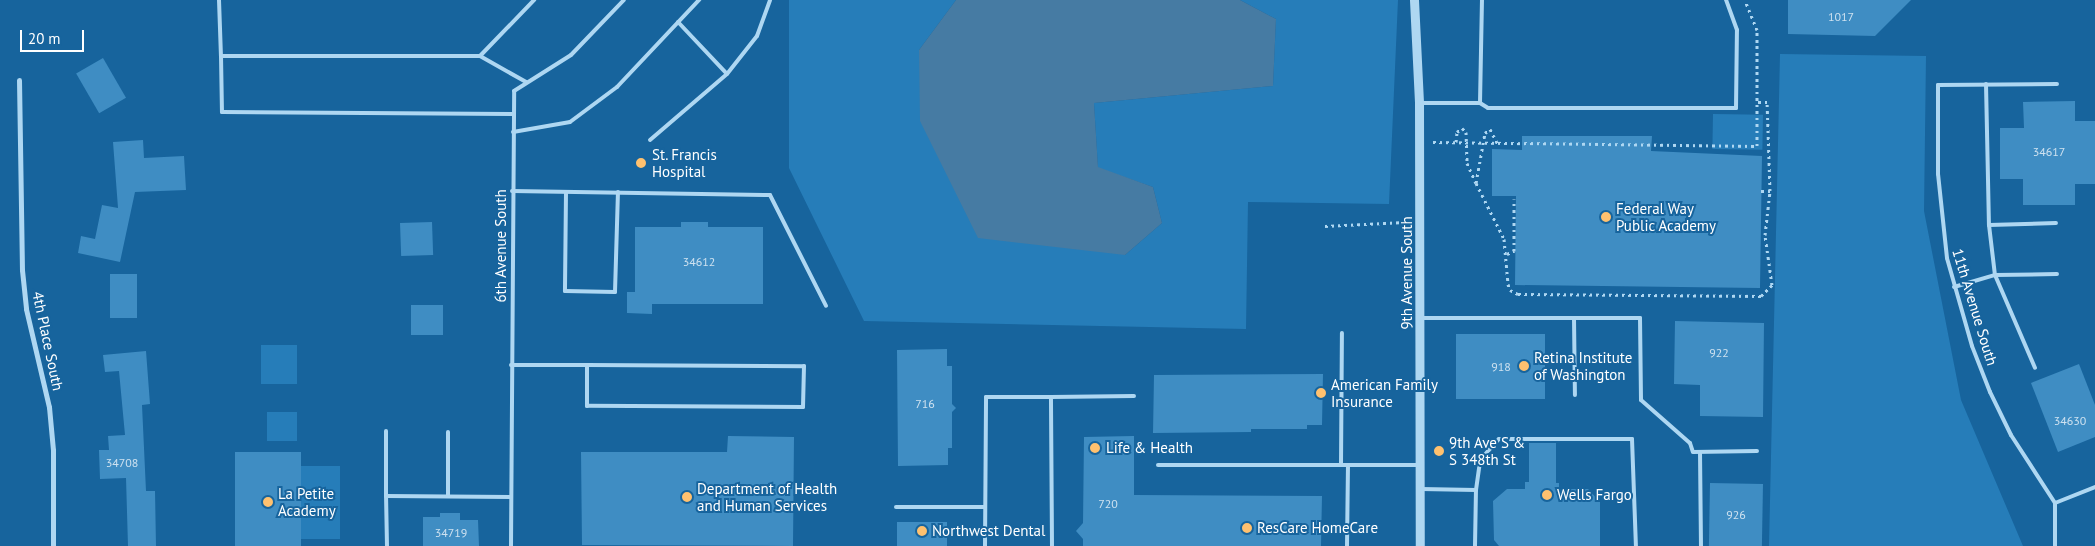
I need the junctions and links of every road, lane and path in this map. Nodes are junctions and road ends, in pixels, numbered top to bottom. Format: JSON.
{"nodes":[{"id":1,"x":219,"y":0,"type":"edge"},
{"id":2,"x":534,"y":0,"type":"edge"},
{"id":3,"x":624,"y":0,"type":"edge"},
{"id":4,"x":699,"y":0,"type":"edge"},
{"id":5,"x":770,"y":0,"type":"edge"},
{"id":6,"x":1414,"y":0,"type":"edge"},
{"id":7,"x":1482,"y":0,"type":"edge"},
{"id":8,"x":1726,"y":0,"type":"edge"},
{"id":9,"x":678,"y":22,"type":"junction"},
{"id":10,"x":221,"y":56,"type":"junction"},
{"id":11,"x":480,"y":56,"type":"junction"},
{"id":12,"x":727,"y":74,"type":"junction"},
{"id":13,"x":20,"y":80,"type":"dead end"},
{"id":14,"x":526,"y":82,"type":"junction"},
{"id":15,"x":1986,"y":84,"type":"junction"},
{"id":16,"x":2057,"y":84,"type":"dead end"},
{"id":17,"x":1757,"y":102,"type":"dead end"},
{"id":18,"x":1419,"y":103,"type":"junction"},
{"id":19,"x":1480,"y":103,"type":"junction"},
{"id":20,"x":514,"y":114,"type":"junction"},
{"id":21,"x":513,"y":132,"type":"junction"},
{"id":22,"x":650,"y":140,"type":"dead end"},
{"id":23,"x":1420,"y":142,"type":"junction"},
{"id":24,"x":1456,"y":142,"type":"junction"},
{"id":25,"x":1467,"y":142,"type":"junction"},
{"id":26,"x":1484,"y":143,"type":"junction"},
{"id":27,"x":1476,"y":183,"type":"junction"},
{"id":28,"x":1762,"y":190,"type":"dead end"},
{"id":29,"x":512,"y":191,"type":"junction"},
{"id":30,"x":1770,"y":191,"type":"junction"},
{"id":31,"x":566,"y":192,"type":"junction"},
{"id":32,"x":618,"y":192,"type":"junction"},
{"id":33,"x":1514,"y":199,"type":"dead end"},
{"id":34,"x":1420,"y":222,"type":"junction"},
{"id":35,"x":2056,"y":224,"type":"dead end"},
{"id":36,"x":1989,"y":225,"type":"junction"},
{"id":37,"x":1326,"y":226,"type":"dead end"},
{"id":38,"x":1507,"y":254,"type":"junction"},
{"id":39,"x":1996,"y":274,"type":"junction"},
{"id":40,"x":2057,"y":274,"type":"dead end"},
{"id":41,"x":1954,"y":287,"type":"junction"},
{"id":42,"x":826,"y":306,"type":"dead end"},
{"id":43,"x":1421,"y":318,"type":"junction"},
{"id":44,"x":1574,"y":318,"type":"junction"},
{"id":45,"x":1342,"y":333,"type":"dead end"},
{"id":46,"x":511,"y":365,"type":"junction"},
{"id":47,"x":587,"y":365,"type":"junction"},
{"id":48,"x":2036,"y":368,"type":"dead end"},
{"id":49,"x":1575,"y":395,"type":"dead end"},
{"id":50,"x":1134,"y":396,"type":"dead end"},
{"id":51,"x":1051,"y":397,"type":"junction"},
{"id":52,"x":386,"y":431,"type":"dead end"},
{"id":53,"x":448,"y":432,"type":"dead end"},
{"id":54,"x":1757,"y":451,"type":"dead end"},
{"id":55,"x":1700,"y":452,"type":"junction"},
{"id":56,"x":1158,"y":465,"type":"dead end"},
{"id":57,"x":1341,"y":465,"type":"junction"},
{"id":58,"x":1348,"y":465,"type":"junction"},
{"id":59,"x":1419,"y":465,"type":"junction"},
{"id":60,"x":2095,"y":487,"type":"edge"},
{"id":61,"x":1420,"y":489,"type":"junction"},
{"id":62,"x":1476,"y":490,"type":"junction"},
{"id":63,"x":386,"y":496,"type":"junction"},
{"id":64,"x":448,"y":496,"type":"junction"},
{"id":65,"x":511,"y":497,"type":"junction"},
{"id":66,"x":2054,"y":503,"type":"junction"},
{"id":67,"x":896,"y":507,"type":"dead end"},
{"id":68,"x":985,"y":507,"type":"junction"},
{"id":69,"x":53,"y":546,"type":"edge"},
{"id":70,"x":387,"y":546,"type":"edge"},
{"id":71,"x":511,"y":546,"type":"edge"},
{"id":72,"x":985,"y":546,"type":"edge"},
{"id":73,"x":1052,"y":546,"type":"edge"},
{"id":74,"x":1347,"y":546,"type":"edge"},
{"id":75,"x":1420,"y":546,"type":"edge"},
{"id":76,"x":1475,"y":546,"type":"edge"},
{"id":77,"x":1636,"y":546,"type":"edge"},
{"id":78,"x":1701,"y":546,"type":"edge"},
{"id":79,"x":2055,"y":546,"type":"edge"}],
"edges":[{"from":1,"to":10,"type":"lane"},
{"from":2,"to":11,"type":"lane"},
{"from":3,"to":14,"type":"lane","name":"6th Avenue South"},
{"from":4,"to":9,"type":"lane"},
{"from":5,"to":12,"type":"lane"},
{"from":6,"to":18,"type":"street","name":"9th Avenue South"},
{"from":7,"to":19,"type":"lane"},
{"from":8,"to":19,"type":"lane"},
{"from":9,"to":12,"type":"lane"},
{"from":9,"to":21,"type":"lane"},
{"from":10,"to":11,"type":"lane"},
{"from":10,"to":20,"type":"lane"},
{"from":11,"to":14,"type":"lane"},
{"from":12,"to":22,"type":"lane"},
{"from":13,"to":69,"type":"street","name":"4th Place South"},
{"from":14,"to":20,"type":"lane","name":"6th Avenue South"},
{"from":15,"to":16,"type":"lane","name":"11th Avenue South"},
{"from":15,"to":36,"type":"lane"},
{"from":15,"to":41,"type":"lane","name":"11th Avenue South"},
{"from":17,"to":30,"type":"path"},
{"from":18,"to":19,"type":"lane"},
{"from":18,"to":23,"type":"street","name":"9th Avenue South"},
{"from":20,"to":21,"type":"lane","name":"6th Avenue South"},
{"from":21,"to":29,"type":"lane","name":"6th Avenue South"},
{"from":23,"to":24,"type":"path"},
{"from":23,"to":34,"type":"street","name":"9th Avenue South"},
{"from":24,"to":25,"type":"path"},
{"from":24,"to":25,"type":"path"},
{"from":25,"to":26,"type":"path"},
{"from":25,"to":27,"type":"path"},
{"from":26,"to":26,"type":"path"},
{"from":26,"to":27,"type":"path"},
{"from":27,"to":38,"type":"path"},
{"from":28,"to":30,"type":"path"},
{"from":29,"to":31,"type":"lane"},
{"from":29,"to":46,"type":"lane","name":"6th Avenue South"},
{"from":30,"to":38,"type":"path"},
{"from":31,"to":32,"type":"lane"},
{"from":31,"to":32,"type":"lane"},
{"from":32,"to":42,"type":"lane"},
{"from":33,"to":38,"type":"path"},
{"from":34,"to":37,"type":"path"},
{"from":34,"to":43,"type":"street","name":"9th Avenue South"},
{"from":35,"to":36,"type":"lane"},
{"from":36,"to":39,"type":"lane"},
{"from":39,"to":40,"type":"lane"},
{"from":39,"to":41,"type":"lane"},
{"from":39,"to":48,"type":"lane"},
{"from":41,"to":66,"type":"lane","name":"11th Avenue South"},
{"from":43,"to":44,"type":"lane"},
{"from":43,"to":59,"type":"street","name":"9th Avenue South"},
{"from":44,"to":49,"type":"lane"},
{"from":44,"to":55,"type":"lane"},
{"from":45,"to":57,"type":"lane"},
{"from":46,"to":47,"type":"lane"},
{"from":46,"to":65,"type":"lane","name":"6th Avenue South"},
{"from":47,"to":47,"type":"lane"},
{"from":50,"to":51,"type":"lane"},
{"from":51,"to":68,"type":"lane"},
{"from":51,"to":73,"type":"lane"},
{"from":52,"to":63,"type":"lane"},
{"from":53,"to":64,"type":"lane"},
{"from":54,"to":55,"type":"lane"},
{"from":55,"to":78,"type":"lane"},
{"from":56,"to":57,"type":"lane"},
{"from":57,"to":58,"type":"lane"},
{"from":58,"to":59,"type":"lane"},
{"from":58,"to":74,"type":"lane"},
{"from":59,"to":61,"type":"street","name":"9th Avenue South"},
{"from":60,"to":66,"type":"lane"},
{"from":61,"to":62,"type":"lane"},
{"from":61,"to":75,"type":"street","name":"9th Avenue South"},
{"from":62,"to":76,"type":"lane"},
{"from":62,"to":77,"type":"lane"},
{"from":63,"to":64,"type":"lane"},
{"from":63,"to":70,"type":"lane"},
{"from":64,"to":65,"type":"lane"},
{"from":65,"to":71,"type":"lane","name":"6th Avenue South"},
{"from":66,"to":79,"type":"lane"},
{"from":67,"to":68,"type":"lane"},
{"from":68,"to":72,"type":"lane"}]}
